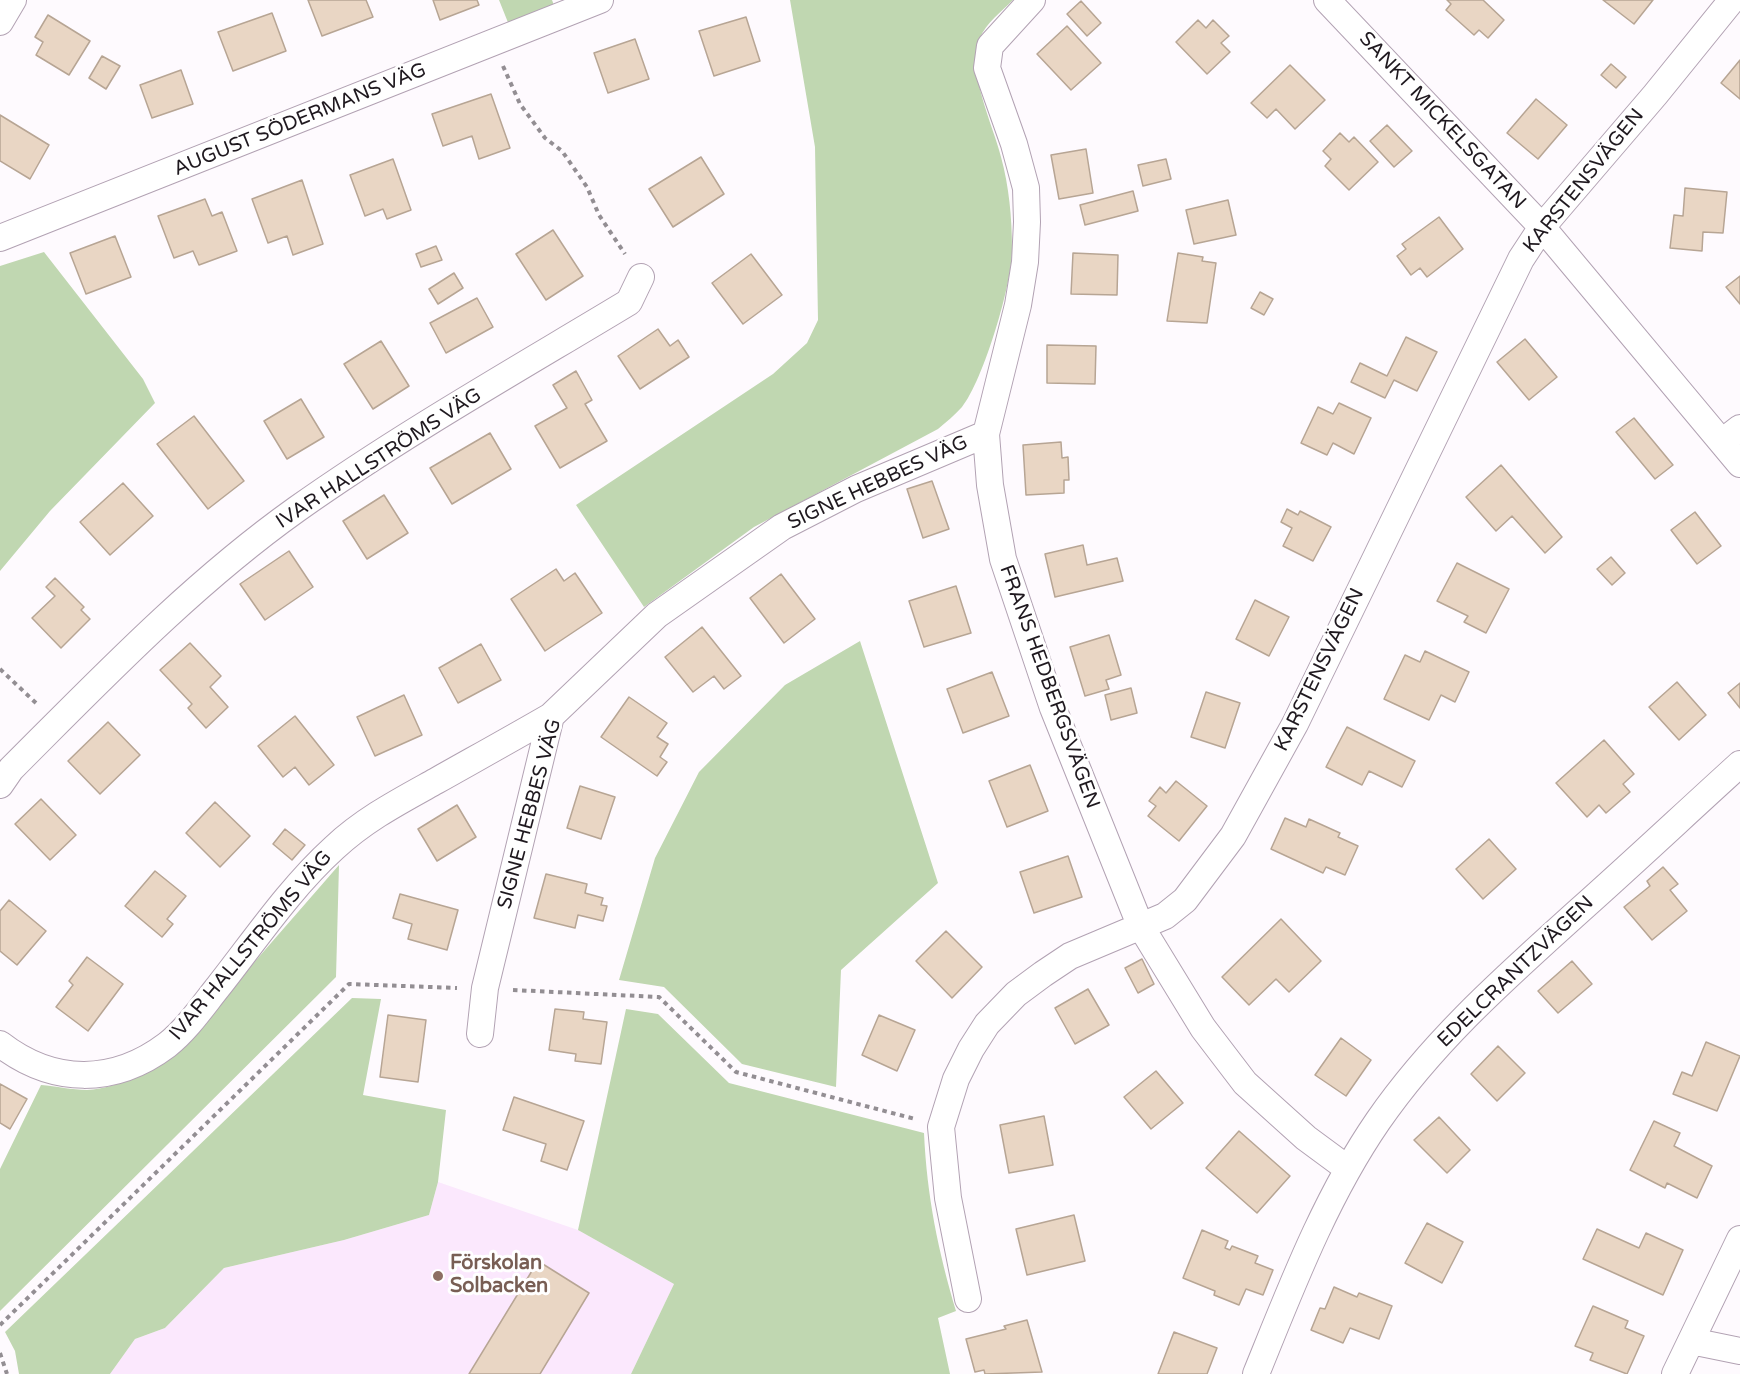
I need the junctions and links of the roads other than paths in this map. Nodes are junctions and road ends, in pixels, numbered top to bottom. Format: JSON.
{"nodes":[{"id":1,"x":13,"y":0,"type":"edge"},
{"id":2,"x":600,"y":0,"type":"edge"},
{"id":3,"x":1032,"y":0,"type":"edge"},
{"id":4,"x":1327,"y":0,"type":"edge"},
{"id":5,"x":1732,"y":0,"type":"edge"},
{"id":6,"x":0,"y":22,"type":"edge"},
{"id":7,"x":1542,"y":227,"type":"junction"},
{"id":8,"x":0,"y":238,"type":"edge"},
{"id":9,"x":641,"y":277,"type":"road end"},
{"id":10,"x":986,"y":434,"type":"junction"},
{"id":11,"x":1731,"y":435,"type":"edge"},
{"id":12,"x":1740,"y":464,"type":"edge"},
{"id":13,"x":551,"y":716,"type":"junction"},
{"id":14,"x":1740,"y":764,"type":"edge"},
{"id":15,"x":0,"y":785,"type":"edge"},
{"id":16,"x":1140,"y":925,"type":"junction"},
{"id":17,"x":480,"y":1034,"type":"dead end"},
{"id":18,"x":0,"y":1044,"type":"edge"},
{"id":19,"x":1348,"y":1169,"type":"junction"},
{"id":20,"x":1740,"y":1239,"type":"edge"},
{"id":21,"x":968,"y":1299,"type":"dead end"},
{"id":22,"x":1691,"y":1341,"type":"junction"},
{"id":23,"x":1740,"y":1351,"type":"edge"},
{"id":24,"x":1256,"y":1374,"type":"edge"},
{"id":25,"x":1675,"y":1374,"type":"edge"}],
"edges":[{"from":1,"to":6,"type":"street"},
{"from":2,"to":8,"type":"street","name":"AUGUST SÖDERMANS VÄG"},
{"from":3,"to":10,"type":"street","name":"FRANS HEDBERGSVÄGEN"},
{"from":4,"to":7,"type":"street","name":"SANKT MICKELSGATAN"},
{"from":5,"to":7,"type":"street","name":"KARSTENSVÄGEN"},
{"from":7,"to":11,"type":"street","name":"SANKT MICKELSGATAN"},
{"from":7,"to":16,"type":"street","name":"KARSTENSVÄGEN"},
{"from":9,"to":15,"type":"street","name":"IVAR HALLSTRÖMS VÄG"},
{"from":10,"to":13,"type":"street","name":"SIGNE HEBBES VÄG"},
{"from":10,"to":16,"type":"street","name":"FRANS HEDBERGSVÄGEN"},
{"from":11,"to":12,"type":"street","name":"SANKT MICKELSGATAN"},
{"from":13,"to":17,"type":"street","name":"SIGNE HEBBES VÄG"},
{"from":13,"to":18,"type":"street","name":"IVAR HALLSTRÖMS VÄG"},
{"from":14,"to":19,"type":"street","name":"EDELCRANTZVÄGEN"},
{"from":16,"to":19,"type":"street","name":"FRANS HEDBERGSVÄGEN"},
{"from":16,"to":21,"type":"street","name":"KARSTENSVÄGEN"},
{"from":19,"to":24,"type":"street","name":"EDELCRANTZVÄGEN"},
{"from":20,"to":22,"type":"street"},
{"from":22,"to":23,"type":"street"},
{"from":22,"to":25,"type":"street"}]}
